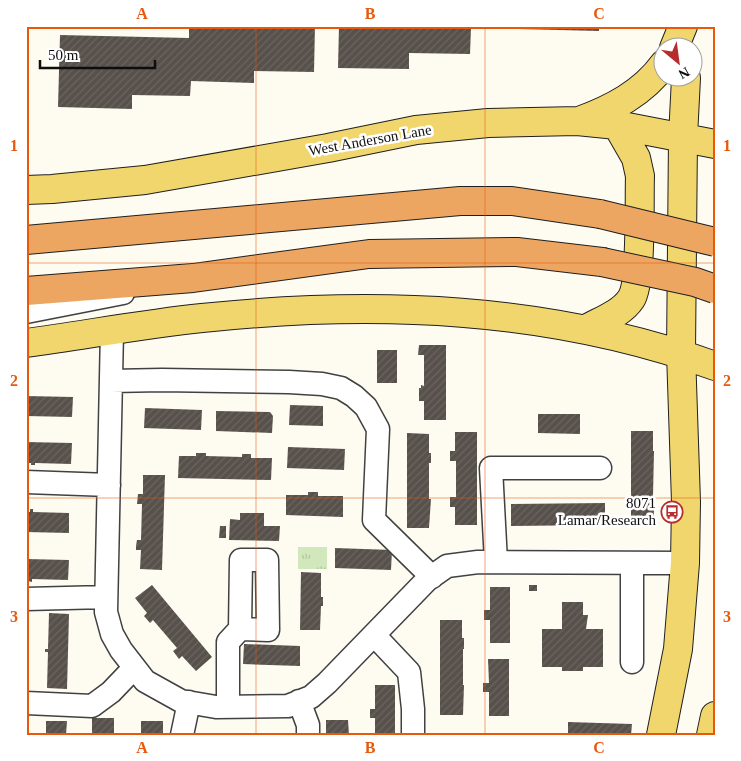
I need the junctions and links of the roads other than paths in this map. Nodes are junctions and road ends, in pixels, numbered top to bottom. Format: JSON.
{"nodes":[{"id":1,"x":683,"y":26,"type":"edge"},
{"id":2,"x":678,"y":38,"type":"edge"},
{"id":3,"x":654,"y":78,"type":"edge"},
{"id":4,"x":685,"y":88,"type":"edge"},
{"id":5,"x":577,"y":122,"type":"junction"},
{"id":6,"x":618,"y":125,"type":"junction"},
{"id":7,"x":682,"y":136,"type":"junction"},
{"id":8,"x":712,"y":143,"type":"edge"},
{"id":9,"x":26,"y":190,"type":"edge"},
{"id":10,"x":26,"y":221,"type":"edge"},
{"id":11,"x":159,"y":228,"type":"junction"},
{"id":12,"x":26,"y":240,"type":"edge"},
{"id":13,"x":715,"y":242,"type":"edge"},
{"id":14,"x":193,"y":278,"type":"junction"},
{"id":15,"x":715,"y":289,"type":"edge"},
{"id":16,"x":26,"y":291,"type":"edge"},
{"id":17,"x":26,"y":312,"type":"edge"},
{"id":18,"x":586,"y":329,"type":"junction"},
{"id":19,"x":112,"y":331,"type":"junction"},
{"id":20,"x":26,"y":343,"type":"edge"},
{"id":21,"x":680,"y":353,"type":"junction"},
{"id":22,"x":712,"y":365,"type":"edge"},
{"id":23,"x":111,"y":381,"type":"junction"},
{"id":24,"x":600,"y":468,"type":"dead end"},
{"id":25,"x":26,"y":482,"type":"edge"},
{"id":26,"x":109,"y":485,"type":"junction"},
{"id":27,"x":496,"y":562,"type":"junction"},
{"id":28,"x":632,"y":563,"type":"junction"},
{"id":29,"x":685,"y":564,"type":"junction"},
{"id":30,"x":432,"y":577,"type":"junction"},
{"id":31,"x":106,"y":597,"type":"junction"},
{"id":32,"x":26,"y":599,"type":"edge"},
{"id":33,"x":240,"y":629,"type":"dead end"},
{"id":34,"x":374,"y":634,"type":"junction"},
{"id":35,"x":632,"y":662,"type":"dead end"},
{"id":36,"x":134,"y":668,"type":"junction"},
{"id":37,"x":299,"y":701,"type":"junction"},
{"id":38,"x":189,"y":702,"type":"junction"},
{"id":39,"x":26,"y":703,"type":"edge"},
{"id":40,"x":228,"y":706,"type":"junction"},
{"id":41,"x":715,"y":716,"type":"edge"},
{"id":42,"x":182,"y":735,"type":"edge"},
{"id":43,"x":308,"y":735,"type":"edge"},
{"id":44,"x":413,"y":735,"type":"edge"},
{"id":45,"x":661,"y":735,"type":"edge"},
{"id":46,"x":711,"y":735,"type":"edge"}],
"edges":[{"from":1,"to":2,"type":"main road"},
{"from":3,"to":5,"type":"main road"},
{"from":4,"to":7,"type":"main road"},
{"from":5,"to":6,"type":"main road","name":"West Anderson Lane"},
{"from":5,"to":9,"type":"main road","name":"West Anderson Lane"},
{"from":6,"to":7,"type":"main road","name":"West Anderson Lane"},
{"from":6,"to":18,"type":"main road"},
{"from":7,"to":8,"type":"main road","name":"West Anderson Lane"},
{"from":7,"to":21,"type":"main road"},
{"from":10,"to":11,"type":"highway"},
{"from":11,"to":12,"type":"highway"},
{"from":11,"to":13,"type":"highway","bridge":true},
{"from":14,"to":15,"type":"highway","bridge":true},
{"from":14,"to":16,"type":"highway"},
{"from":14,"to":17,"type":"street"},
{"from":18,"to":19,"type":"main road"},
{"from":18,"to":21,"type":"main road"},
{"from":19,"to":20,"type":"main road"},
{"from":19,"to":23,"type":"street"},
{"from":21,"to":22,"type":"main road"},
{"from":21,"to":29,"type":"main road"},
{"from":23,"to":26,"type":"street"},
{"from":23,"to":30,"type":"street"},
{"from":24,"to":27,"type":"street"},
{"from":25,"to":26,"type":"street"},
{"from":26,"to":31,"type":"street"},
{"from":27,"to":28,"type":"street"},
{"from":27,"to":30,"type":"street"},
{"from":28,"to":29,"type":"street"},
{"from":28,"to":35,"type":"street"},
{"from":29,"to":45,"type":"main road"},
{"from":30,"to":34,"type":"street"},
{"from":31,"to":32,"type":"street"},
{"from":31,"to":36,"type":"street"},
{"from":33,"to":40,"type":"street"},
{"from":34,"to":37,"type":"street"},
{"from":34,"to":44,"type":"street"},
{"from":36,"to":38,"type":"street"},
{"from":36,"to":39,"type":"street"},
{"from":37,"to":40,"type":"street"},
{"from":37,"to":43,"type":"street"},
{"from":38,"to":40,"type":"street"},
{"from":38,"to":42,"type":"street"},
{"from":41,"to":46,"type":"main road"}]}
